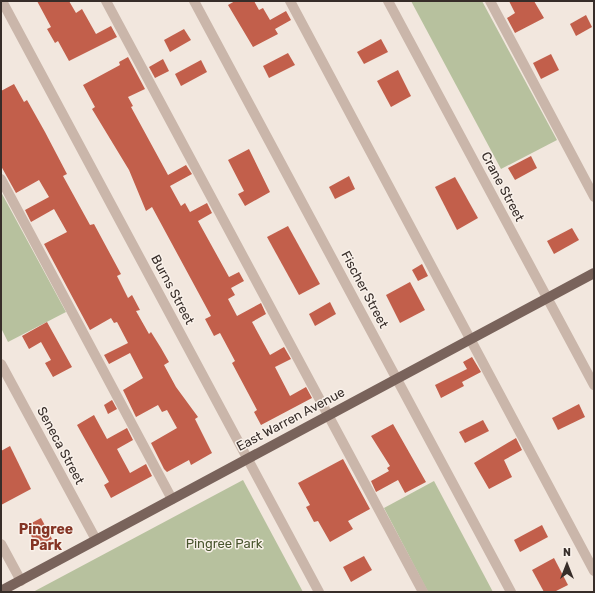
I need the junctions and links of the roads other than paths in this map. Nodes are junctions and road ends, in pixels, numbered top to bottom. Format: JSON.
{"nodes":[{"id":1,"x":2,"y":1,"type":"edge"},
{"id":2,"x":106,"y":1,"type":"edge"},
{"id":3,"x":194,"y":1,"type":"edge"},
{"id":4,"x":290,"y":1,"type":"edge"},
{"id":5,"x":388,"y":1,"type":"edge"},
{"id":6,"x":490,"y":1,"type":"edge"},
{"id":7,"x":1,"y":179,"type":"edge"},
{"id":8,"x":594,"y":197,"type":"edge"},
{"id":9,"x":594,"y":273,"type":"edge"},
{"id":10,"x":547,"y":298,"type":"junction"},
{"id":11,"x":470,"y":339,"type":"junction"},
{"id":12,"x":1,"y":364,"type":"edge"},
{"id":13,"x":397,"y":379,"type":"junction"},
{"id":14,"x":594,"y":385,"type":"edge"},
{"id":15,"x":329,"y":415,"type":"junction"},
{"id":16,"x":248,"y":459,"type":"junction"},
{"id":17,"x":172,"y":499,"type":"junction"},
{"id":18,"x":96,"y":540,"type":"junction"},
{"id":19,"x":1,"y":544,"type":"edge"},
{"id":20,"x":594,"y":570,"type":"edge"},
{"id":21,"x":21,"y":580,"type":"junction"},
{"id":22,"x":1,"y":591,"type":"edge"},
{"id":23,"x":319,"y":592,"type":"edge"},
{"id":24,"x":423,"y":592,"type":"edge"},
{"id":25,"x":512,"y":592,"type":"edge"}],
"edges":[{"from":1,"to":16,"type":"street","name":"Burns Street"},
{"from":2,"to":15,"type":"street"},
{"from":3,"to":13,"type":"street","name":"Fischer Street"},
{"from":4,"to":11,"type":"street"},
{"from":5,"to":10,"type":"street","name":"Crane Street"},
{"from":6,"to":8,"type":"street"},
{"from":7,"to":17,"type":"street"},
{"from":9,"to":10,"type":"main road","name":"East Warren Avenue"},
{"from":10,"to":11,"type":"main road","name":"East Warren Avenue"},
{"from":10,"to":14,"type":"street","name":"Crane Street"},
{"from":11,"to":13,"type":"main road","name":"East Warren Avenue"},
{"from":11,"to":20,"type":"street"},
{"from":12,"to":18,"type":"street","name":"Seneca Street"},
{"from":13,"to":15,"type":"main road","name":"East Warren Avenue"},
{"from":13,"to":25,"type":"street","name":"Fischer Street"},
{"from":15,"to":16,"type":"main road","name":"East Warren Avenue"},
{"from":15,"to":24,"type":"street"},
{"from":16,"to":17,"type":"main road","name":"East Warren Avenue"},
{"from":16,"to":23,"type":"street","name":"Burns Street"},
{"from":17,"to":18,"type":"main road","name":"East Warren Avenue"},
{"from":18,"to":21,"type":"main road","name":"East Warren Avenue"},
{"from":19,"to":21,"type":"street"},
{"from":21,"to":22,"type":"main road","name":"East Warren Avenue"}]}
